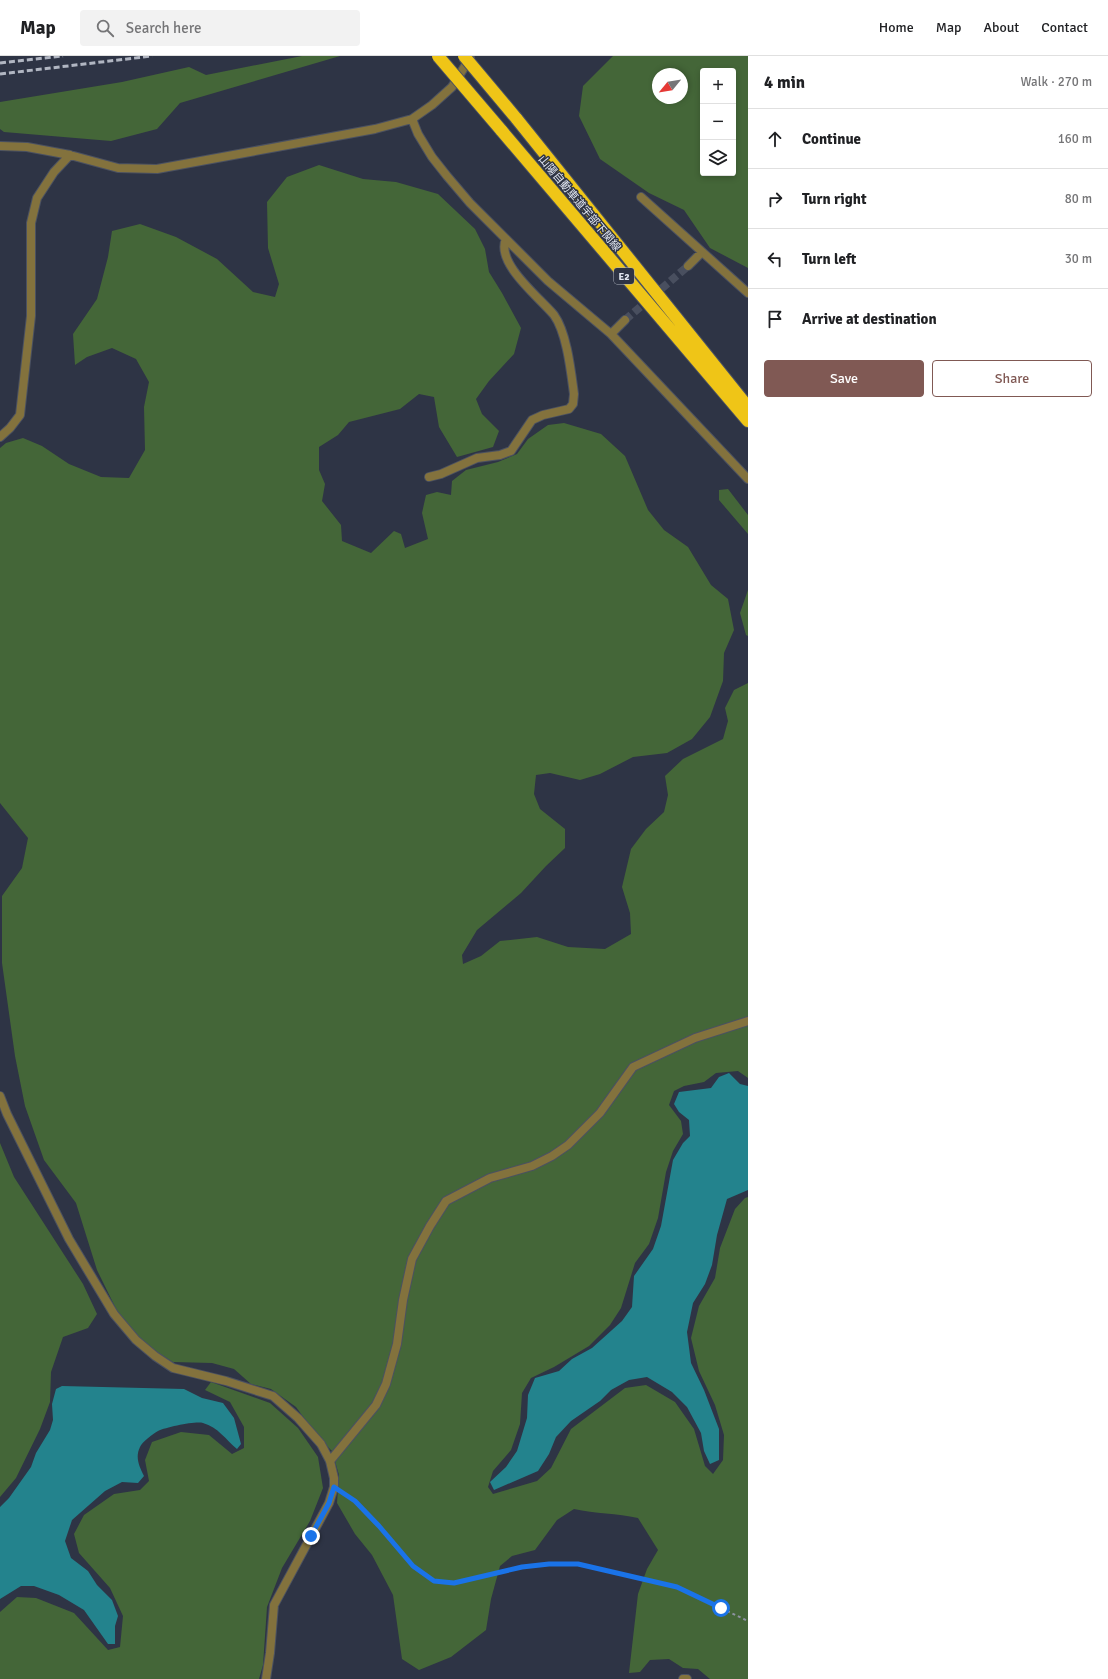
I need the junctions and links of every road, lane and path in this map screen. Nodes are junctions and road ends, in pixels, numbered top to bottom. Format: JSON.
{"nodes":[{"id":1,"x":438,"y":56,"type":"edge"},
{"id":2,"x":464,"y":56,"type":"edge"},
{"id":3,"x":471,"y":56,"type":"edge"},
{"id":4,"x":412,"y":119,"type":"junction"},
{"id":5,"x":0,"y":146,"type":"edge"},
{"id":6,"x":70,"y":155,"type":"junction"},
{"id":7,"x":641,"y":197,"type":"dead end"},
{"id":8,"x":506,"y":239,"type":"junction"},
{"id":9,"x":702,"y":252,"type":"junction"},
{"id":10,"x":688,"y":266,"type":"tunnel mouth"},
{"id":11,"x":748,"y":293,"type":"edge"},
{"id":12,"x":625,"y":320,"type":"tunnel mouth"},
{"id":13,"x":611,"y":334,"type":"junction"},
{"id":14,"x":748,"y":407,"type":"edge"},
{"id":15,"x":748,"y":421,"type":"edge"},
{"id":16,"x":0,"y":437,"type":"edge"},
{"id":17,"x":429,"y":477,"type":"dead end"},
{"id":18,"x":748,"y":479,"type":"edge"},
{"id":19,"x":748,"y":1021,"type":"edge"},
{"id":20,"x":0,"y":1096,"type":"edge"},
{"id":21,"x":330,"y":1461,"type":"junction"},
{"id":22,"x":334,"y":1487,"type":"junction"},
{"id":23,"x":748,"y":1621,"type":"edge"},
{"id":24,"x":266,"y":1679,"type":"edge"},
{"id":25,"x":683,"y":1679,"type":"edge"},
{"id":26,"x":687,"y":1679,"type":"edge"}],
"edges":[{"from":1,"to":15,"type":"highway","name":"山陽自動車道宇部下関線","number":"E2","bridge":true},
{"from":2,"to":14,"type":"highway","name":"山陽自動車道宇部下関線","number":"E2","bridge":true},
{"from":3,"to":4,"type":"street"},
{"from":4,"to":6,"type":"street"},
{"from":4,"to":8,"type":"street"},
{"from":5,"to":6,"type":"street"},
{"from":6,"to":16,"type":"street"},
{"from":7,"to":9,"type":"street"},
{"from":8,"to":13,"type":"street"},
{"from":8,"to":17,"type":"street"},
{"from":9,"to":10,"type":"street"},
{"from":9,"to":11,"type":"street"},
{"from":12,"to":13,"type":"street"},
{"from":13,"to":18,"type":"street"},
{"from":19,"to":21,"type":"street"},
{"from":20,"to":21,"type":"street"},
{"from":21,"to":22,"type":"street"},
{"from":22,"to":23,"type":"path"},
{"from":22,"to":24,"type":"street"},
{"from":25,"to":26,"type":"street"}]}
